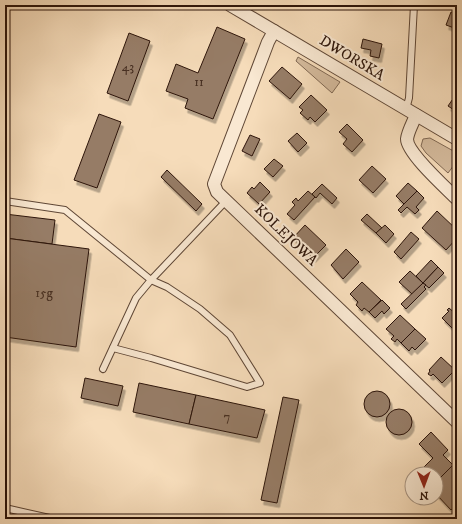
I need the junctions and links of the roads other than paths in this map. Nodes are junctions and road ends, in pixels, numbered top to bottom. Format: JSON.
{"nodes":[{"id":1,"x":230,"y":5,"type":"edge"},
{"id":2,"x":414,"y":5,"type":"edge"},
{"id":3,"x":274,"y":31,"type":"junction"},
{"id":4,"x":411,"y":112,"type":"junction"},
{"id":5,"x":457,"y":139,"type":"edge"},
{"id":6,"x":457,"y":199,"type":"edge"},
{"id":7,"x":5,"y":201,"type":"edge"},
{"id":8,"x":226,"y":201,"type":"junction"},
{"id":9,"x":151,"y":280,"type":"junction"},
{"id":10,"x":113,"y":348,"type":"junction"},
{"id":11,"x":103,"y":369,"type":"dead end"},
{"id":12,"x":457,"y":422,"type":"edge"},
{"id":13,"x":5,"y":508,"type":"edge"},
{"id":14,"x":54,"y":519,"type":"edge"}],
"edges":[{"from":1,"to":3,"type":"street","name":"DWORSKA"},
{"from":2,"to":4,"type":"lane"},
{"from":3,"to":4,"type":"street","name":"DWORSKA"},
{"from":3,"to":8,"type":"street","name":"KOLEJOWA"},
{"from":4,"to":5,"type":"street","name":"DWORSKA"},
{"from":4,"to":6,"type":"street"},
{"from":7,"to":9,"type":"lane"},
{"from":8,"to":9,"type":"lane"},
{"from":8,"to":12,"type":"street","name":"KOLEJOWA"},
{"from":9,"to":10,"type":"lane"},
{"from":9,"to":10,"type":"lane"},
{"from":10,"to":11,"type":"lane"},
{"from":13,"to":14,"type":"lane"}]}
